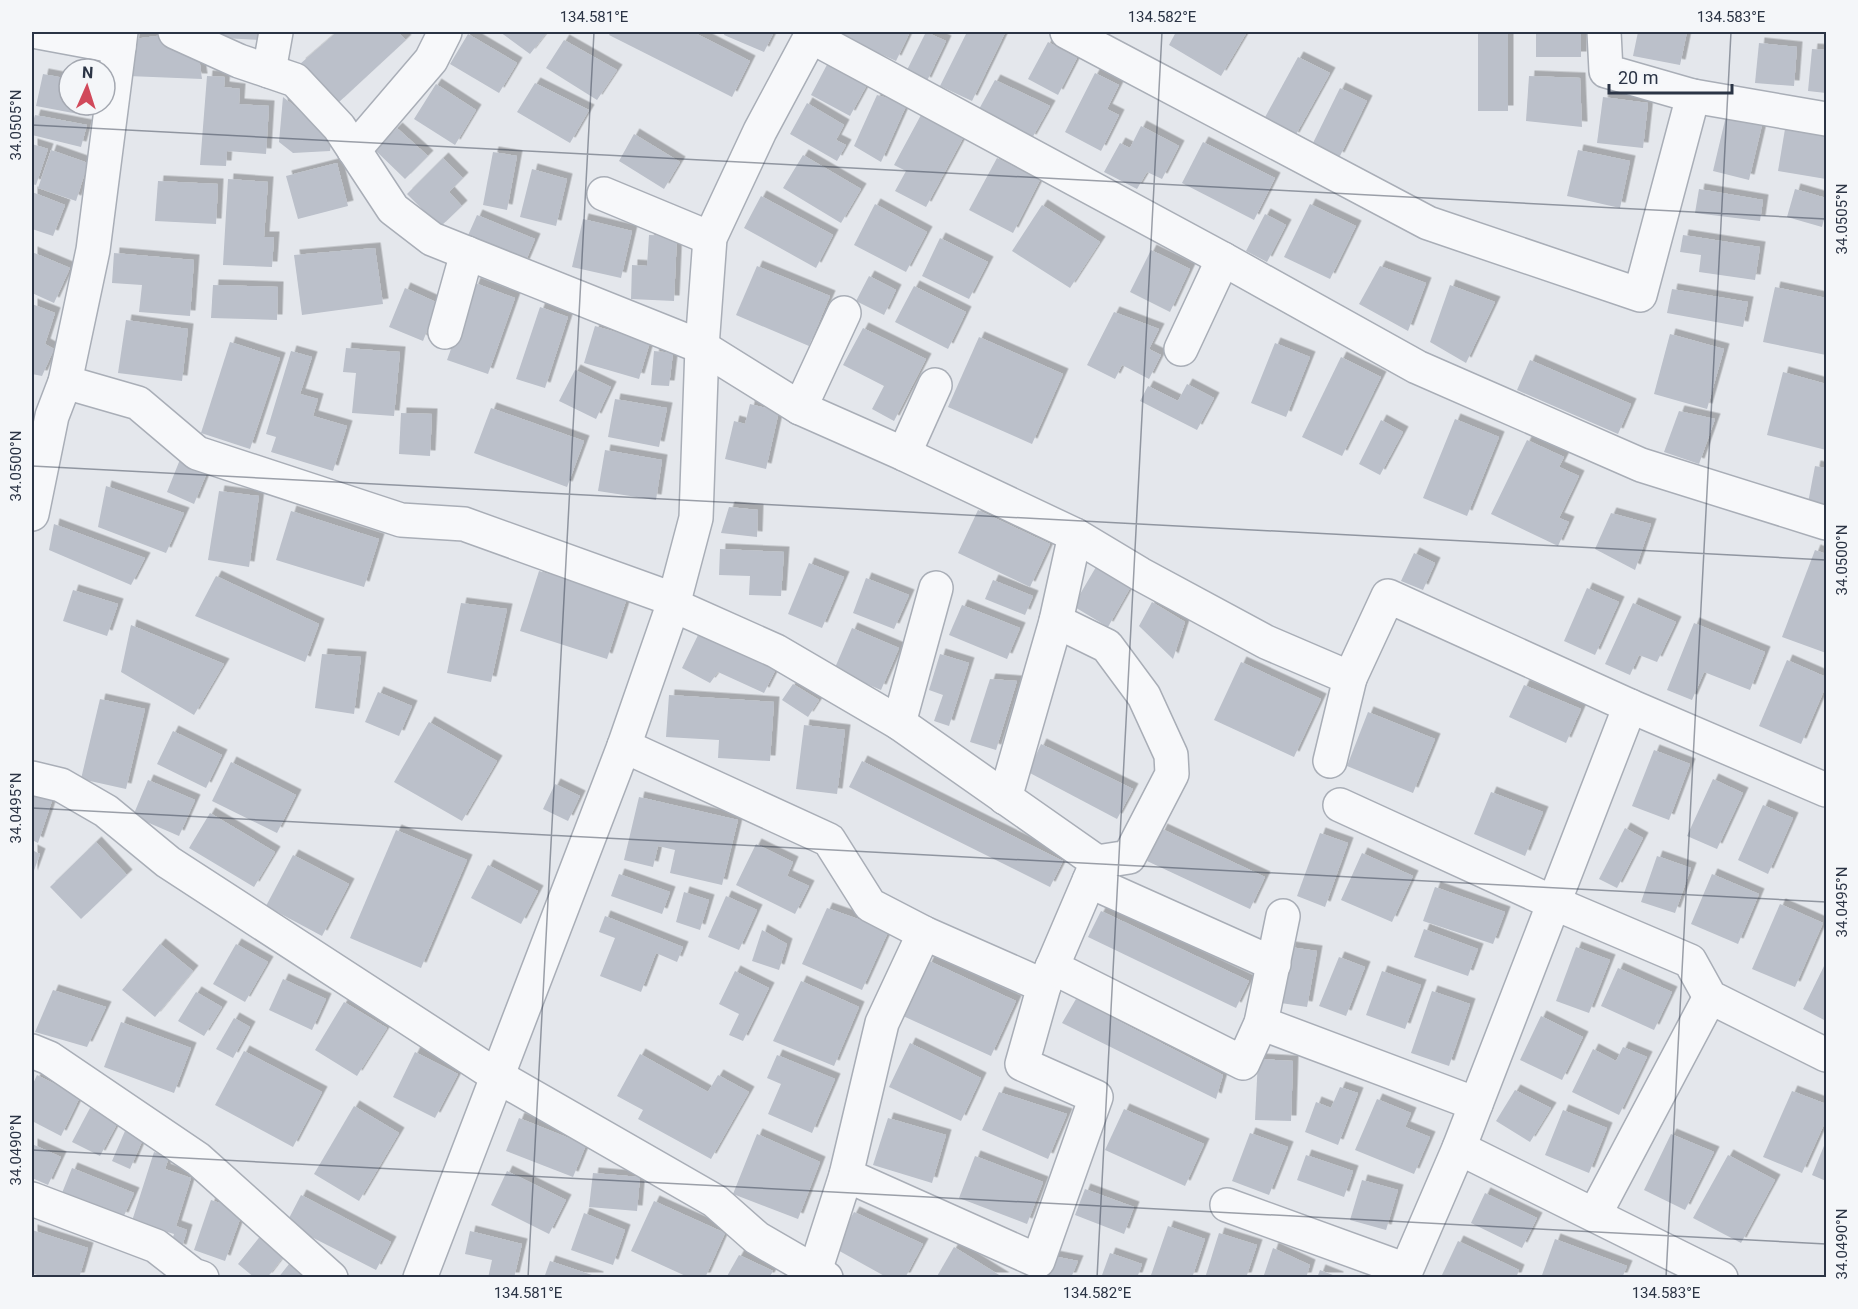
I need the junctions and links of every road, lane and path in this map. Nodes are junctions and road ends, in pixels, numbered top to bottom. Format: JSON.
{"nodes":[{"id":1,"x":38,"y":32,"type":"edge"},
{"id":2,"x":175,"y":32,"type":"edge"},
{"id":3,"x":276,"y":32,"type":"edge"},
{"id":4,"x":445,"y":32,"type":"edge"},
{"id":5,"x":1067,"y":32,"type":"edge"},
{"id":6,"x":1604,"y":32,"type":"edge"},
{"id":7,"x":813,"y":34,"type":"edge"},
{"id":8,"x":120,"y":39,"type":"edge"},
{"id":9,"x":269,"y":71,"type":"junction"},
{"id":10,"x":1692,"y":96,"type":"junction"},
{"id":11,"x":1827,"y":119,"type":"edge"},
{"id":12,"x":354,"y":150,"type":"junction"},
{"id":13,"x":604,"y":194,"type":"dead end"},
{"id":14,"x":710,"y":238,"type":"junction"},
{"id":15,"x":467,"y":253,"type":"junction"},
{"id":16,"x":1223,"y":259,"type":"junction"},
{"id":17,"x":844,"y":313,"type":"dead end"},
{"id":18,"x":445,"y":332,"type":"dead end"},
{"id":19,"x":702,"y":347,"type":"junction"},
{"id":20,"x":1181,"y":349,"type":"dead end"},
{"id":21,"x":65,"y":382,"type":"junction"},
{"id":22,"x":935,"y":385,"type":"dead end"},
{"id":23,"x":800,"y":408,"type":"junction"},
{"id":24,"x":42,"y":411,"type":"edge"},
{"id":25,"x":904,"y":454,"type":"junction"},
{"id":26,"x":32,"y":514,"type":"edge"},
{"id":27,"x":1827,"y":523,"type":"edge"},
{"id":28,"x":1075,"y":535,"type":"junction"},
{"id":29,"x":936,"y":588,"type":"dead end"},
{"id":30,"x":674,"y":602,"type":"junction"},
{"id":31,"x":1056,"y":621,"type":"junction"},
{"id":32,"x":1350,"y":678,"type":"junction"},
{"id":33,"x":1630,"y":706,"type":"junction"},
{"id":34,"x":899,"y":723,"type":"junction"},
{"id":35,"x":624,"y":746,"type":"junction"},
{"id":36,"x":1330,"y":761,"type":"dead end"},
{"id":37,"x":32,"y":778,"type":"edge"},
{"id":38,"x":1827,"y":790,"type":"edge"},
{"id":39,"x":1005,"y":798,"type":"junction"},
{"id":40,"x":1340,"y":805,"type":"dead end"},
{"id":41,"x":1093,"y":872,"type":"junction"},
{"id":42,"x":1554,"y":903,"type":"junction"},
{"id":43,"x":1283,"y":916,"type":"dead end"},
{"id":44,"x":924,"y":933,"type":"junction"},
{"id":45,"x":1274,"y":964,"type":"junction"},
{"id":46,"x":1048,"y":977,"type":"junction"},
{"id":47,"x":1710,"y":997,"type":"junction"},
{"id":48,"x":1261,"y":1023,"type":"junction"},
{"id":49,"x":32,"y":1050,"type":"edge"},
{"id":50,"x":1827,"y":1055,"type":"edge"},
{"id":51,"x":497,"y":1076,"type":"junction"},
{"id":52,"x":1476,"y":1104,"type":"junction"},
{"id":53,"x":1459,"y":1148,"type":"junction"},
{"id":54,"x":846,"y":1175,"type":"junction"},
{"id":55,"x":32,"y":1198,"type":"edge"},
{"id":56,"x":1227,"y":1205,"type":"dead end"},
{"id":57,"x":1595,"y":1214,"type":"junction"},
{"id":58,"x":820,"y":1274,"type":"edge"},
{"id":59,"x":1405,"y":1274,"type":"edge"},
{"id":60,"x":202,"y":1278,"type":"edge"},
{"id":61,"x":331,"y":1278,"type":"edge"},
{"id":62,"x":420,"y":1278,"type":"edge"},
{"id":63,"x":1721,"y":1278,"type":"edge"}],
"edges":[{"from":1,"to":8,"type":"street"},
{"from":2,"to":9,"type":"street"},
{"from":3,"to":9,"type":"street"},
{"from":4,"to":12,"type":"street"},
{"from":5,"to":10,"type":"street"},
{"from":6,"to":10,"type":"street"},
{"from":7,"to":14,"type":"street"},
{"from":7,"to":16,"type":"street"},
{"from":8,"to":21,"type":"street"},
{"from":9,"to":12,"type":"street"},
{"from":10,"to":11,"type":"street"},
{"from":12,"to":15,"type":"street"},
{"from":13,"to":14,"type":"street"},
{"from":14,"to":19,"type":"street"},
{"from":15,"to":18,"type":"street"},
{"from":15,"to":19,"type":"street"},
{"from":16,"to":20,"type":"street"},
{"from":16,"to":27,"type":"street"},
{"from":17,"to":23,"type":"street"},
{"from":19,"to":23,"type":"street"},
{"from":19,"to":30,"type":"street"},
{"from":21,"to":24,"type":"street"},
{"from":21,"to":30,"type":"street"},
{"from":22,"to":25,"type":"street"},
{"from":23,"to":25,"type":"street"},
{"from":24,"to":26,"type":"street"},
{"from":25,"to":28,"type":"street"},
{"from":28,"to":31,"type":"street"},
{"from":28,"to":32,"type":"street"},
{"from":29,"to":34,"type":"street"},
{"from":30,"to":34,"type":"street"},
{"from":30,"to":35,"type":"street"},
{"from":31,"to":39,"type":"street"},
{"from":31,"to":41,"type":"street"},
{"from":32,"to":33,"type":"street"},
{"from":32,"to":36,"type":"street"},
{"from":33,"to":38,"type":"street"},
{"from":33,"to":42,"type":"street"},
{"from":34,"to":39,"type":"street"},
{"from":35,"to":44,"type":"street"},
{"from":35,"to":51,"type":"street"},
{"from":37,"to":51,"type":"street"},
{"from":39,"to":41,"type":"street"},
{"from":40,"to":42,"type":"street"},
{"from":41,"to":45,"type":"street"},
{"from":41,"to":46,"type":"street"},
{"from":42,"to":47,"type":"street"},
{"from":42,"to":52,"type":"street"},
{"from":43,"to":45,"type":"street"},
{"from":44,"to":46,"type":"street"},
{"from":44,"to":54,"type":"street"},
{"from":45,"to":48,"type":"street"},
{"from":46,"to":48,"type":"street"},
{"from":46,"to":54,"type":"street"},
{"from":47,"to":50,"type":"street"},
{"from":47,"to":57,"type":"street"},
{"from":48,"to":52,"type":"street"},
{"from":49,"to":61,"type":"street"},
{"from":51,"to":58,"type":"street"},
{"from":51,"to":62,"type":"street"},
{"from":52,"to":53,"type":"street"},
{"from":53,"to":57,"type":"street"},
{"from":53,"to":59,"type":"street"},
{"from":54,"to":58,"type":"street"},
{"from":55,"to":60,"type":"street"},
{"from":56,"to":59,"type":"street"},
{"from":57,"to":63,"type":"street"}]}
